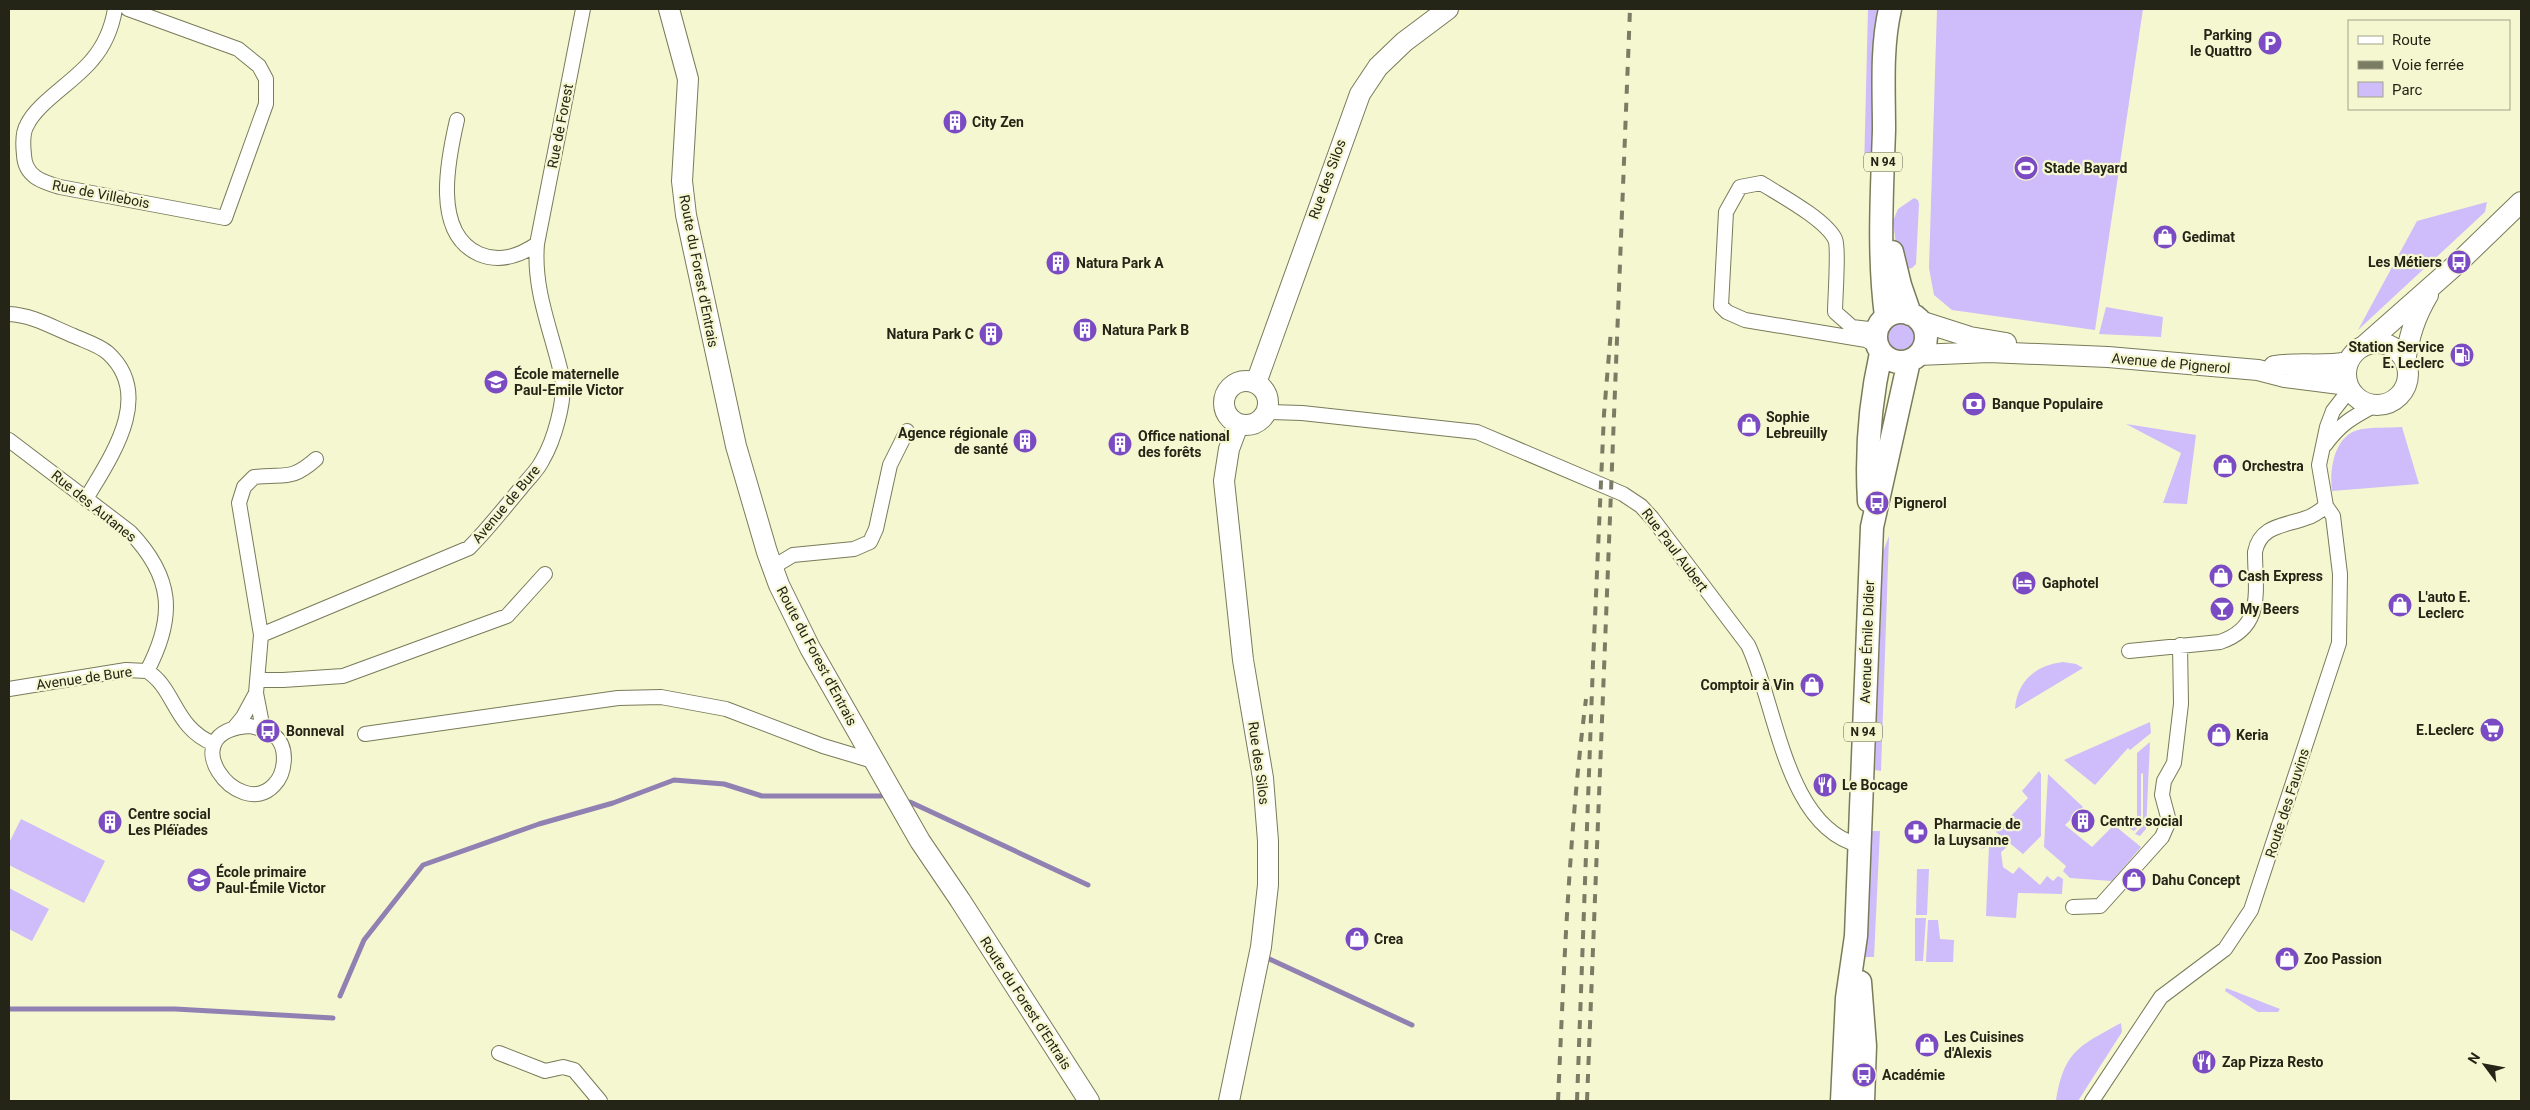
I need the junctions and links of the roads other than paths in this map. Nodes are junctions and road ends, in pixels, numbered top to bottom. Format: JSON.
{"nodes":[{"id":1,"x":115,"y":9,"type":"edge"},
{"id":2,"x":128,"y":9,"type":"edge"},
{"id":3,"x":582,"y":9,"type":"edge"},
{"id":4,"x":669,"y":9,"type":"edge"},
{"id":5,"x":1448,"y":9,"type":"edge"},
{"id":6,"x":1890,"y":9,"type":"edge"},
{"id":7,"x":457,"y":120,"type":"dead end"},
{"id":8,"x":2521,"y":202,"type":"edge"},
{"id":9,"x":537,"y":244,"type":"junction"},
{"id":10,"x":2436,"y":283,"type":"junction"},
{"id":11,"x":9,"y":314,"type":"edge"},
{"id":12,"x":1915,"y":318,"type":"junction"},
{"id":13,"x":1880,"y":336,"type":"junction"},
{"id":14,"x":2365,"y":345,"type":"junction"},
{"id":15,"x":2084,"y":356,"type":"junction"},
{"id":16,"x":1914,"y":358,"type":"junction"},
{"id":17,"x":2348,"y":362,"type":"junction"},
{"id":18,"x":2405,"y":362,"type":"junction"},
{"id":19,"x":2316,"y":374,"type":"junction"},
{"id":20,"x":1256,"y":383,"type":"junction"},
{"id":21,"x":2349,"y":387,"type":"junction"},
{"id":22,"x":2377,"y":404,"type":"junction"},
{"id":23,"x":1267,"y":412,"type":"junction"},
{"id":24,"x":1238,"y":424,"type":"junction"},
{"id":25,"x":907,"y":430,"type":"dead end"},
{"id":26,"x":9,"y":440,"type":"edge"},
{"id":27,"x":2322,"y":450,"type":"junction"},
{"id":28,"x":316,"y":459,"type":"dead end"},
{"id":29,"x":86,"y":499,"type":"junction"},
{"id":30,"x":2326,"y":506,"type":"junction"},
{"id":31,"x":1872,"y":528,"type":"junction"},
{"id":32,"x":773,"y":567,"type":"junction"},
{"id":33,"x":545,"y":574,"type":"dead end"},
{"id":34,"x":262,"y":635,"type":"junction"},
{"id":35,"x":2180,"y":645,"type":"junction"},
{"id":36,"x":2129,"y":651,"type":"dead end"},
{"id":37,"x":147,"y":671,"type":"junction"},
{"id":38,"x":257,"y":686,"type":"junction"},
{"id":39,"x":9,"y":690,"type":"edge"},
{"id":40,"x":234,"y":728,"type":"junction"},
{"id":41,"x":263,"y":729,"type":"junction"},
{"id":42,"x":365,"y":734,"type":"dead end"},
{"id":43,"x":214,"y":744,"type":"junction"},
{"id":44,"x":873,"y":760,"type":"junction"},
{"id":45,"x":1859,"y":845,"type":"junction"},
{"id":46,"x":2073,"y":907,"type":"dead end"},
{"id":47,"x":1856,"y":936,"type":"junction"},
{"id":48,"x":499,"y":1053,"type":"dead end"},
{"id":49,"x":600,"y":1101,"type":"edge"},
{"id":50,"x":1090,"y":1101,"type":"edge"},
{"id":51,"x":1229,"y":1101,"type":"edge"},
{"id":52,"x":1842,"y":1101,"type":"edge"},
{"id":53,"x":1863,"y":1101,"type":"edge"},
{"id":54,"x":2092,"y":1101,"type":"edge"}],
"edges":[{"from":1,"to":2,"type":"street","name":"Rue de Villebois"},
{"from":3,"to":9,"type":"street","name":"Rue de Forest"},
{"from":4,"to":32,"type":"street","name":"Route du Forest d'Entrais"},
{"from":5,"to":20,"type":"street","name":"Rue des Silos"},
{"from":6,"to":12,"type":"main road","name":"Avenue Émile Didier","number":"N 94"},
{"from":6,"to":13,"type":"main road","name":"Avenue Émile Didier","number":"N 94"},
{"from":7,"to":9,"type":"street"},
{"from":8,"to":10,"type":"street"},
{"from":9,"to":34,"type":"street","name":"Avenue de Bure"},
{"from":10,"to":14,"type":"street"},
{"from":10,"to":18,"type":"street"},
{"from":11,"to":29,"type":"street"},
{"from":12,"to":13,"type":"main road"},
{"from":12,"to":15,"type":"street","name":"Avenue de Pignerol"},
{"from":12,"to":16,"type":"main road"},
{"from":13,"to":13,"type":"street"},
{"from":13,"to":16,"type":"main road"},
{"from":13,"to":31,"type":"main road","name":"Avenue Émile Didier","number":"N 94"},
{"from":14,"to":17,"type":"street"},
{"from":14,"to":18,"type":"street"},
{"from":15,"to":16,"type":"street","name":"Avenue de Pignerol"},
{"from":15,"to":19,"type":"street","name":"Avenue de Pignerol"},
{"from":16,"to":31,"type":"main road","name":"Avenue Émile Didier","number":"N 94"},
{"from":17,"to":19,"type":"street","name":"Avenue de Pignerol"},
{"from":17,"to":21,"type":"street"},
{"from":18,"to":22,"type":"street"},
{"from":19,"to":21,"type":"street","name":"Avenue de Pignerol"},
{"from":20,"to":23,"type":"street"},
{"from":20,"to":24,"type":"street"},
{"from":21,"to":22,"type":"street"},
{"from":21,"to":27,"type":"street","name":"Route des Fauvins"},
{"from":22,"to":27,"type":"street"},
{"from":23,"to":24,"type":"street"},
{"from":23,"to":45,"type":"street","name":"Rue Paul Aubert"},
{"from":24,"to":51,"type":"street","name":"Rue des Silos"},
{"from":25,"to":32,"type":"street"},
{"from":26,"to":29,"type":"street","name":"Rue des Autanes"},
{"from":27,"to":30,"type":"street","name":"Route des Fauvins"},
{"from":28,"to":34,"type":"street"},
{"from":29,"to":37,"type":"street","name":"Rue des Autanes"},
{"from":30,"to":35,"type":"street"},
{"from":30,"to":54,"type":"street","name":"Route des Fauvins"},
{"from":31,"to":45,"type":"main road","name":"Avenue Émile Didier","number":"N 94"},
{"from":32,"to":44,"type":"street","name":"Route du Forest d'Entrais"},
{"from":33,"to":38,"type":"street"},
{"from":34,"to":38,"type":"street"},
{"from":35,"to":36,"type":"street"},
{"from":35,"to":46,"type":"street"},
{"from":37,"to":39,"type":"street","name":"Avenue de Bure"},
{"from":37,"to":43,"type":"street","name":"Avenue de Bure"},
{"from":38,"to":40,"type":"street"},
{"from":38,"to":41,"type":"street"},
{"from":40,"to":41,"type":"street"},
{"from":40,"to":43,"type":"street"},
{"from":41,"to":43,"type":"street"},
{"from":42,"to":44,"type":"street"},
{"from":44,"to":50,"type":"street","name":"Route du Forest d'Entrais"},
{"from":45,"to":47,"type":"main road","name":"Avenue Émile Didier","number":"N 94"},
{"from":47,"to":52,"type":"main road","name":"Avenue Émile Didier","number":"N 94"},
{"from":47,"to":53,"type":"main road","name":"Avenue Émile Didier","number":"N 94"},
{"from":48,"to":49,"type":"street"}]}
